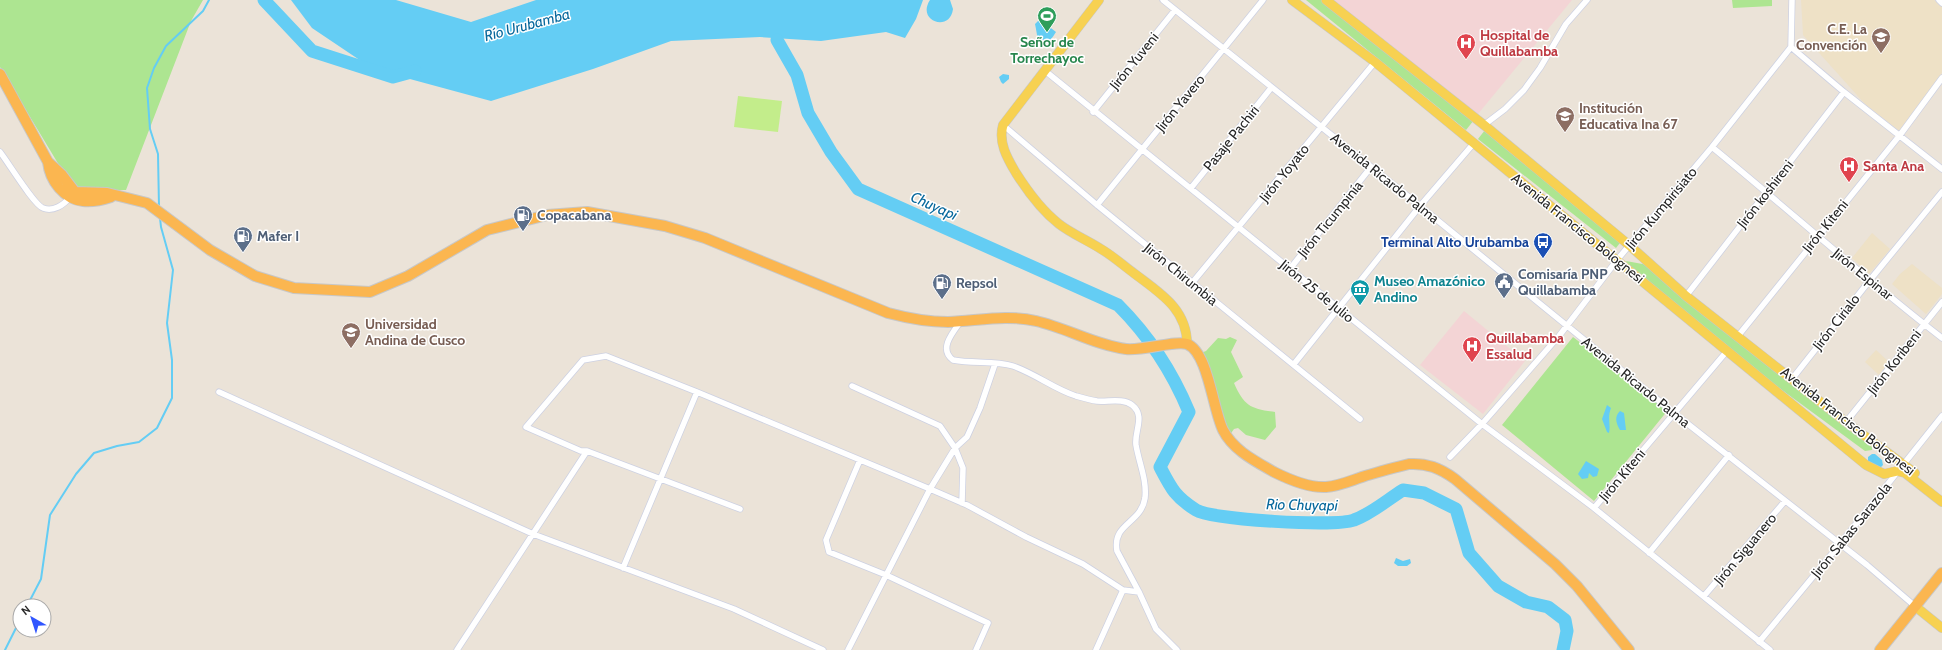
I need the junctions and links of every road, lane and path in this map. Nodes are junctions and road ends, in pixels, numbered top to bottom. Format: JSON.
{"nodes":[{"id":1,"x":1099,"y":0,"type":"edge"},
{"id":2,"x":1162,"y":0,"type":"edge"},
{"id":3,"x":1263,"y":0,"type":"edge"},
{"id":4,"x":1292,"y":0,"type":"edge"},
{"id":5,"x":1326,"y":0,"type":"edge"},
{"id":6,"x":1587,"y":0,"type":"edge"},
{"id":7,"x":1792,"y":0,"type":"edge"},
{"id":8,"x":1938,"y":0,"type":"edge"},
{"id":9,"x":1942,"y":3,"type":"edge"},
{"id":10,"x":1175,"y":10,"type":"junction"},
{"id":11,"x":1791,"y":47,"type":"junction"},
{"id":12,"x":1224,"y":49,"type":"junction"},
{"id":13,"x":1375,"y":62,"type":"junction"},
{"id":14,"x":1044,"y":70,"type":"junction"},
{"id":15,"x":0,"y":74,"type":"edge"},
{"id":16,"x":1942,"y":78,"type":"edge"},
{"id":17,"x":1271,"y":88,"type":"junction"},
{"id":18,"x":1844,"y":92,"type":"junction"},
{"id":19,"x":1093,"y":112,"type":"junction"},
{"id":20,"x":1003,"y":125,"type":"junction"},
{"id":21,"x":1321,"y":126,"type":"junction"},
{"id":22,"x":1484,"y":126,"type":"junction"},
{"id":23,"x":1900,"y":135,"type":"junction"},
{"id":24,"x":1474,"y":143,"type":"junction"},
{"id":25,"x":1712,"y":147,"type":"junction"},
{"id":26,"x":1142,"y":150,"type":"junction"},
{"id":27,"x":0,"y":152,"type":"edge"},
{"id":28,"x":1371,"y":167,"type":"junction"},
{"id":29,"x":1942,"y":169,"type":"edge"},
{"id":30,"x":1190,"y":188,"type":"junction"},
{"id":31,"x":1767,"y":192,"type":"junction"},
{"id":32,"x":1942,"y":192,"type":"edge"},
{"id":33,"x":72,"y":195,"type":"junction"},
{"id":34,"x":1097,"y":205,"type":"junction"},
{"id":35,"x":1420,"y":206,"type":"junction"},
{"id":36,"x":1239,"y":228,"type":"junction"},
{"id":37,"x":1817,"y":237,"type":"junction"},
{"id":38,"x":1630,"y":245,"type":"junction"},
{"id":39,"x":1617,"y":260,"type":"junction"},
{"id":40,"x":1289,"y":270,"type":"junction"},
{"id":41,"x":1870,"y":280,"type":"junction"},
{"id":42,"x":1192,"y":283,"type":"junction"},
{"id":43,"x":1686,"y":296,"type":"junction"},
{"id":44,"x":1942,"y":302,"type":"edge"},
{"id":45,"x":1338,"y":308,"type":"junction"},
{"id":46,"x":961,"y":321,"type":"junction"},
{"id":47,"x":1924,"y":324,"type":"junction"},
{"id":48,"x":1566,"y":326,"type":"junction"},
{"id":49,"x":1738,"y":336,"type":"junction"},
{"id":50,"x":1942,"y":338,"type":"edge"},
{"id":51,"x":1187,"y":344,"type":"junction"},
{"id":52,"x":1727,"y":351,"type":"junction"},
{"id":53,"x":995,"y":364,"type":"junction"},
{"id":54,"x":1294,"y":364,"type":"junction"},
{"id":55,"x":1792,"y":379,"type":"junction"},
{"id":56,"x":852,"y":386,"type":"dead end"},
{"id":57,"x":219,"y":392,"type":"dead end"},
{"id":58,"x":697,"y":392,"type":"junction"},
{"id":59,"x":1674,"y":413,"type":"junction"},
{"id":60,"x":1942,"y":416,"type":"edge"},
{"id":61,"x":1360,"y":420,"type":"dead end"},
{"id":62,"x":1846,"y":422,"type":"junction"},
{"id":63,"x":1482,"y":424,"type":"junction"},
{"id":64,"x":955,"y":448,"type":"junction"},
{"id":65,"x":586,"y":451,"type":"junction"},
{"id":66,"x":1729,"y":455,"type":"junction"},
{"id":67,"x":1450,"y":457,"type":"dead end"},
{"id":68,"x":860,"y":460,"type":"junction"},
{"id":69,"x":1900,"y":468,"type":"junction"},
{"id":70,"x":660,"y":480,"type":"junction"},
{"id":71,"x":930,"y":489,"type":"junction"},
{"id":72,"x":1942,"y":494,"type":"edge"},
{"id":73,"x":1785,"y":501,"type":"junction"},
{"id":74,"x":1942,"y":502,"type":"edge"},
{"id":75,"x":962,"y":503,"type":"junction"},
{"id":76,"x":1594,"y":508,"type":"junction"},
{"id":77,"x":740,"y":509,"type":"dead end"},
{"id":78,"x":532,"y":534,"type":"junction"},
{"id":79,"x":1840,"y":544,"type":"junction"},
{"id":80,"x":1649,"y":553,"type":"junction"},
{"id":81,"x":623,"y":568,"type":"junction"},
{"id":82,"x":1942,"y":573,"type":"edge"},
{"id":83,"x":886,"y":575,"type":"junction"},
{"id":84,"x":1123,"y":590,"type":"junction"},
{"id":85,"x":1139,"y":592,"type":"junction"},
{"id":86,"x":1704,"y":596,"type":"junction"},
{"id":87,"x":1916,"y":607,"type":"junction"},
{"id":88,"x":1942,"y":628,"type":"edge"},
{"id":89,"x":1759,"y":642,"type":"junction"},
{"id":90,"x":457,"y":650,"type":"edge"},
{"id":91,"x":823,"y":650,"type":"edge"},
{"id":92,"x":848,"y":650,"type":"edge"},
{"id":93,"x":976,"y":650,"type":"edge"},
{"id":94,"x":1096,"y":650,"type":"edge"},
{"id":95,"x":1177,"y":650,"type":"edge"},
{"id":96,"x":1629,"y":650,"type":"edge"},
{"id":97,"x":1770,"y":650,"type":"edge"},
{"id":98,"x":1880,"y":650,"type":"edge"}],
"edges":[{"from":1,"to":14,"type":"main road"},
{"from":2,"to":10,"type":"street","name":"Avenida Ricardo Palma"},
{"from":3,"to":12,"type":"street","name":"Jirón Yavero"},
{"from":4,"to":13,"type":"main road","name":"Avenida Francisco Bolognesi"},
{"from":5,"to":22,"type":"main road","name":"Avenida Francisco Bolognesi"},
{"from":6,"to":22,"type":"street"},
{"from":7,"to":11,"type":"street"},
{"from":8,"to":9,"type":"street"},
{"from":10,"to":12,"type":"street","name":"Avenida Ricardo Palma"},
{"from":10,"to":19,"type":"street","name":"Jirón Yuveni"},
{"from":11,"to":18,"type":"street"},
{"from":11,"to":25,"type":"street","name":"Jirón Kumpirisiato"},
{"from":12,"to":17,"type":"street","name":"Avenida Ricardo Palma"},
{"from":12,"to":26,"type":"street","name":"Jirón Yavero"},
{"from":13,"to":21,"type":"street","name":"Jirón Yoyato"},
{"from":13,"to":24,"type":"main road","name":"Avenida Francisco Bolognesi"},
{"from":14,"to":19,"type":"street","name":"Jirón 25 de Julio"},
{"from":14,"to":20,"type":"main road"},
{"from":15,"to":33,"type":"highway"},
{"from":16,"to":23,"type":"street","name":"Jirón Kiteni"},
{"from":17,"to":21,"type":"street","name":"Avenida Ricardo Palma"},
{"from":17,"to":30,"type":"street","name":"Pasaje Pachiri"},
{"from":18,"to":23,"type":"street"},
{"from":18,"to":31,"type":"street","name":"Jirón koshireni"},
{"from":19,"to":26,"type":"street","name":"Jirón 25 de Julio"},
{"from":20,"to":34,"type":"street","name":"Jirón Chirumbia"},
{"from":20,"to":51,"type":"main road"},
{"from":21,"to":28,"type":"street","name":"Avenida Ricardo Palma"},
{"from":21,"to":36,"type":"street","name":"Jirón Yoyato"},
{"from":22,"to":38,"type":"main road","name":"Avenida Francisco Bolognesi"},
{"from":23,"to":29,"type":"street"},
{"from":23,"to":37,"type":"street","name":"Jirón Kiteni"},
{"from":24,"to":35,"type":"street"},
{"from":24,"to":39,"type":"main road","name":"Avenida Francisco Bolognesi"},
{"from":25,"to":31,"type":"street","name":"Jirón Espinar"},
{"from":25,"to":38,"type":"street","name":"Jirón Kumpirisiato"},
{"from":26,"to":30,"type":"street","name":"Jirón 25 de Julio"},
{"from":26,"to":34,"type":"street","name":"Jirón Yavero"},
{"from":27,"to":33,"type":"street"},
{"from":28,"to":35,"type":"street","name":"Avenida Ricardo Palma"},
{"from":28,"to":40,"type":"street","name":"Jirón Ticumpinía"},
{"from":30,"to":36,"type":"street","name":"Jirón 25 de Julio"},
{"from":31,"to":37,"type":"street","name":"Jirón Espinar"},
{"from":31,"to":43,"type":"street","name":"Jirón koshireni"},
{"from":32,"to":41,"type":"street","name":"Jirón Cirialo"},
{"from":33,"to":46,"type":"highway"},
{"from":34,"to":42,"type":"street","name":"Jirón Chirumbia"},
{"from":35,"to":45,"type":"street"},
{"from":35,"to":48,"type":"street","name":"Avenida Ricardo Palma"},
{"from":36,"to":40,"type":"street","name":"Jirón 25 de Julio"},
{"from":36,"to":42,"type":"street","name":"Jirón Yoyato"},
{"from":37,"to":41,"type":"street","name":"Jirón Espinar"},
{"from":37,"to":49,"type":"street","name":"Jirón Kiteni"},
{"from":38,"to":39,"type":"street","name":"Jirón Kumpirisiato"},
{"from":38,"to":43,"type":"main road","name":"Avenida Francisco Bolognesi"},
{"from":39,"to":48,"type":"street","name":"Jirón Kumpirisiato"},
{"from":39,"to":52,"type":"main road","name":"Avenida Francisco Bolognesi"},
{"from":40,"to":45,"type":"street","name":"Jirón 25 de Julio"},
{"from":41,"to":47,"type":"street","name":"Jirón Espinar"},
{"from":41,"to":55,"type":"street","name":"Jirón Cirialo"},
{"from":42,"to":54,"type":"street","name":"Jirón Chirumbia"},
{"from":43,"to":49,"type":"main road","name":"Avenida Francisco Bolognesi"},
{"from":44,"to":47,"type":"street","name":"Jirón Koribeni"},
{"from":45,"to":54,"type":"street"},
{"from":45,"to":63,"type":"street","name":"Jirón 25 de Julio"},
{"from":46,"to":51,"type":"highway"},
{"from":46,"to":53,"type":"street"},
{"from":47,"to":50,"type":"street","name":"Jirón Espinar"},
{"from":47,"to":62,"type":"street","name":"Jirón Koribeni"},
{"from":48,"to":59,"type":"street","name":"Avenida Ricardo Palma"},
{"from":48,"to":63,"type":"street","name":"Jirón Kumpirisiato"},
{"from":49,"to":55,"type":"main road","name":"Avenida Francisco Bolognesi"},
{"from":51,"to":96,"type":"highway"},
{"from":52,"to":59,"type":"street","name":"Jirón Kiteni"},
{"from":52,"to":69,"type":"main road","name":"Avenida Francisco Bolognesi"},
{"from":53,"to":64,"type":"street"},
{"from":53,"to":85,"type":"street"},
{"from":54,"to":61,"type":"street","name":"Jirón Chirumbia"},
{"from":55,"to":62,"type":"main road","name":"Avenida Francisco Bolognesi"},
{"from":56,"to":64,"type":"street"},
{"from":57,"to":78,"type":"street"},
{"from":58,"to":65,"type":"street"},
{"from":58,"to":68,"type":"street"},
{"from":58,"to":70,"type":"street"},
{"from":59,"to":66,"type":"street","name":"Avenida Ricardo Palma"},
{"from":59,"to":76,"type":"street","name":"Jirón Kiteni"},
{"from":60,"to":69,"type":"street","name":"Jirón Sabas Sarazola"},
{"from":62,"to":69,"type":"main road","name":"Avenida Francisco Bolognesi"},
{"from":63,"to":67,"type":"street","name":"Jirón Kumpirisiato"},
{"from":63,"to":76,"type":"street","name":"Jirón 25 de Julio"},
{"from":64,"to":71,"type":"street"},
{"from":64,"to":75,"type":"street"},
{"from":65,"to":70,"type":"street"},
{"from":65,"to":78,"type":"street"},
{"from":66,"to":73,"type":"street","name":"Avenida Ricardo Palma"},
{"from":66,"to":80,"type":"street"},
{"from":68,"to":71,"type":"street"},
{"from":68,"to":83,"type":"street"},
{"from":69,"to":72,"type":"main road","name":"Avenida Francisco Bolognesi"},
{"from":69,"to":74,"type":"main road","name":"Avenida Francisco Bolognesi"},
{"from":69,"to":79,"type":"street","name":"Jirón Sabas Sarazola"},
{"from":70,"to":77,"type":"street"},
{"from":70,"to":81,"type":"street"},
{"from":71,"to":75,"type":"street"},
{"from":71,"to":83,"type":"street"},
{"from":73,"to":79,"type":"street","name":"Avenida Ricardo Palma"},
{"from":73,"to":86,"type":"street","name":"Jirón Siguanero"},
{"from":75,"to":84,"type":"street"},
{"from":76,"to":80,"type":"street","name":"Jirón 25 de Julio"},
{"from":78,"to":81,"type":"street"},
{"from":78,"to":90,"type":"street"},
{"from":79,"to":87,"type":"street","name":"Avenida Ricardo Palma"},
{"from":79,"to":89,"type":"street","name":"Jirón Sabas Sarazola"},
{"from":80,"to":86,"type":"street","name":"Jirón 25 de Julio"},
{"from":81,"to":91,"type":"street"},
{"from":82,"to":87,"type":"highway"},
{"from":83,"to":92,"type":"street"},
{"from":83,"to":93,"type":"street"},
{"from":84,"to":85,"type":"street"},
{"from":84,"to":94,"type":"street"},
{"from":85,"to":95,"type":"street"},
{"from":86,"to":89,"type":"street","name":"Jirón 25 de Julio"},
{"from":87,"to":88,"type":"main road","name":"Avenida Ricardo Palma"},
{"from":87,"to":98,"type":"highway"},
{"from":89,"to":97,"type":"street","name":"Jirón 25 de Julio"}]}
